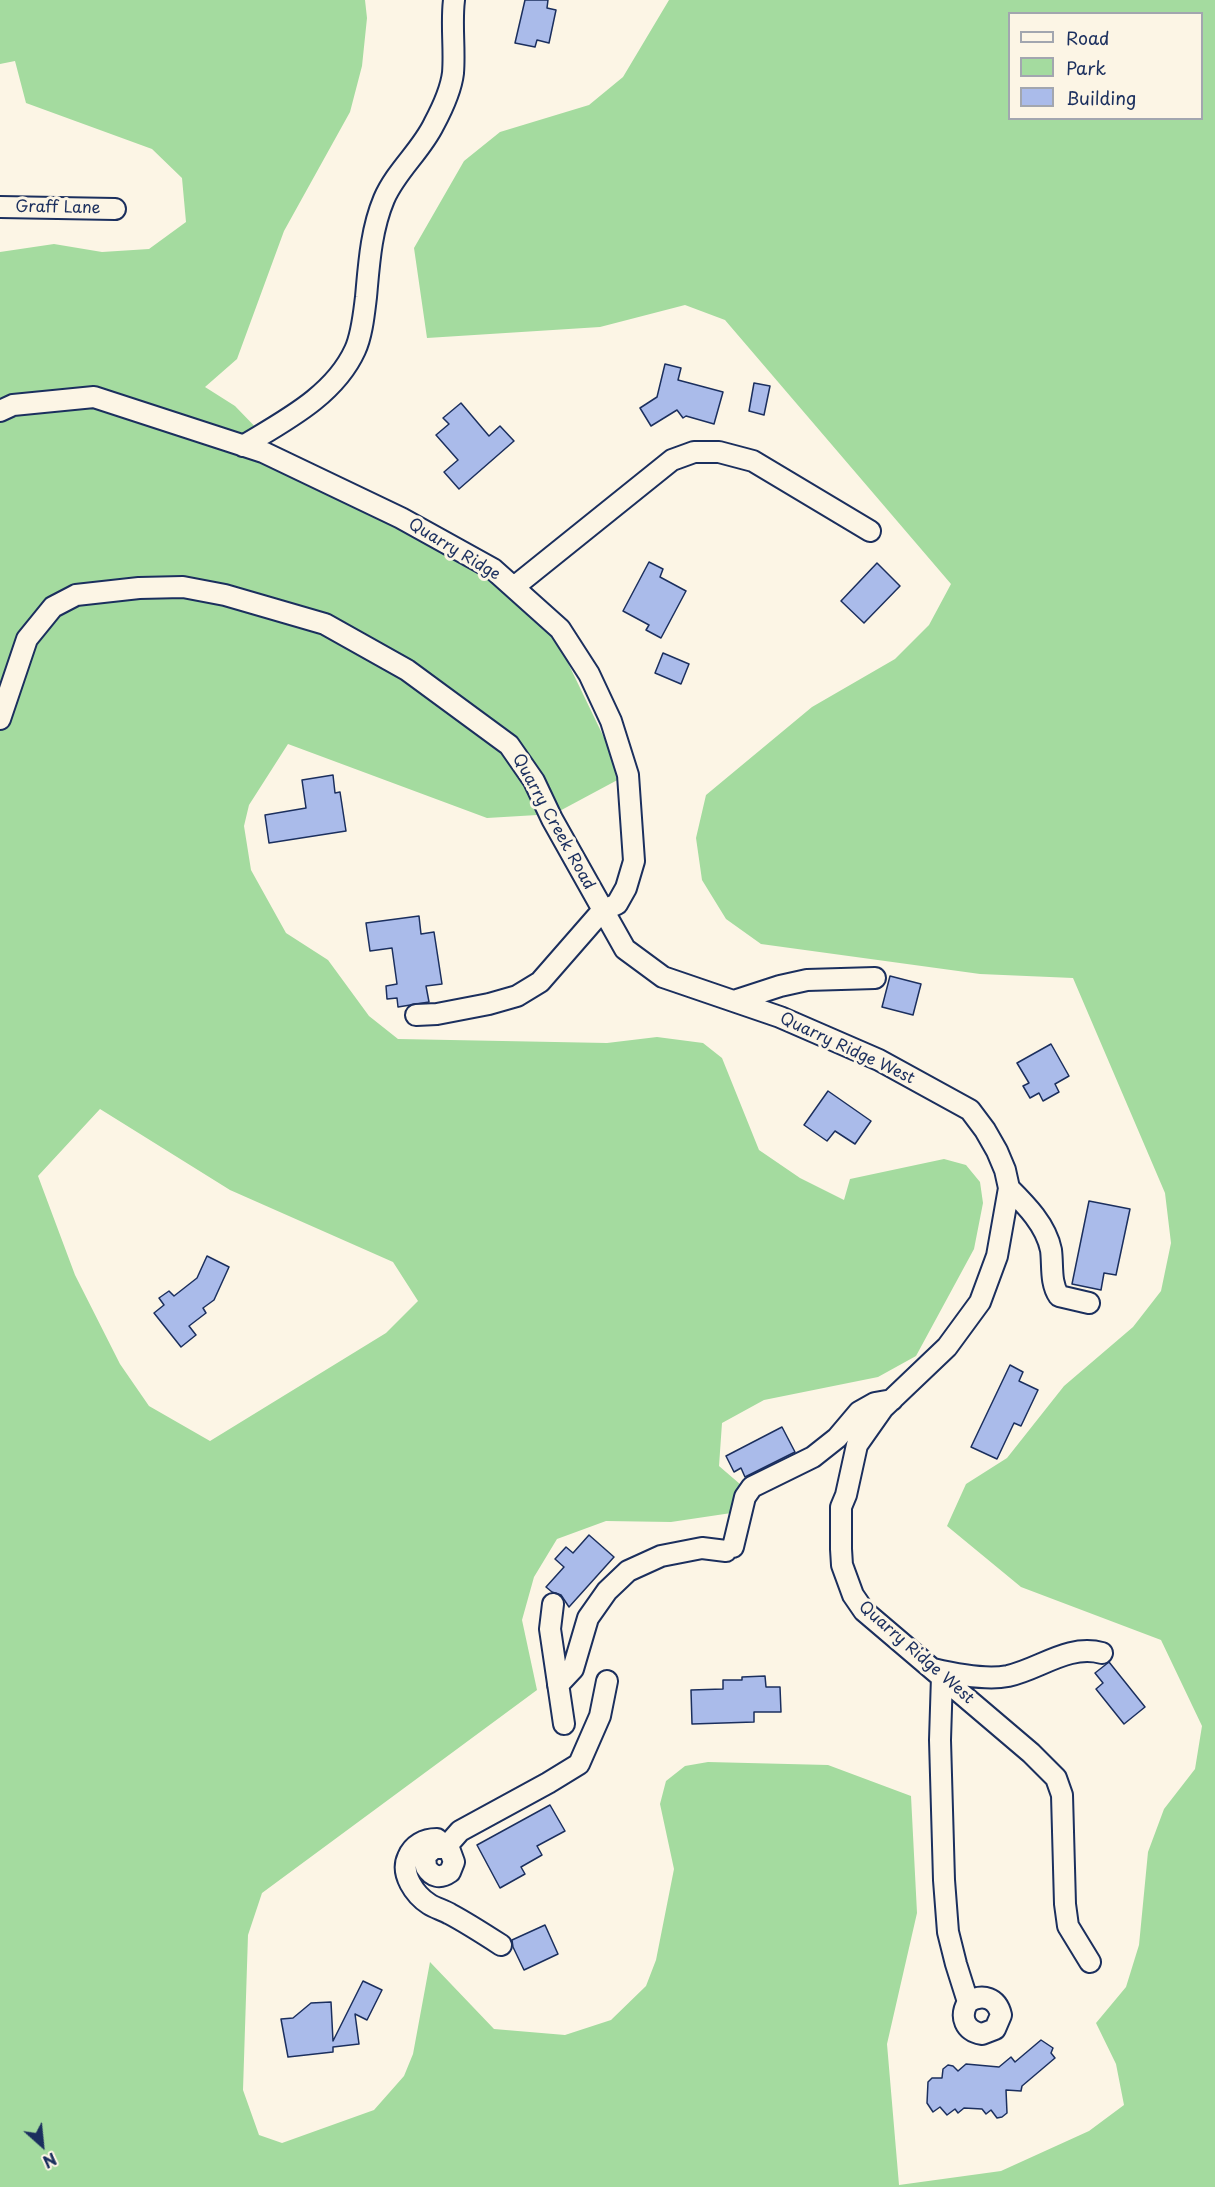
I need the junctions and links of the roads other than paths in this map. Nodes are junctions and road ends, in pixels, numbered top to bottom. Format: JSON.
{"nodes":[{"id":1,"x":454,"y":0,"type":"edge"},
{"id":2,"x":0,"y":207,"type":"edge"},
{"id":3,"x":115,"y":209,"type":"dead end"},
{"id":4,"x":0,"y":411,"type":"edge"},
{"id":5,"x":243,"y":446,"type":"junction"},
{"id":6,"x":870,"y":531,"type":"dead end"},
{"id":7,"x":514,"y":587,"type":"junction"},
{"id":8,"x":0,"y":719,"type":"edge"},
{"id":9,"x":603,"y":911,"type":"junction"},
{"id":10,"x":875,"y":978,"type":"dead end"},
{"id":11,"x":734,"y":1001,"type":"junction"},
{"id":12,"x":416,"y":1015,"type":"dead end"},
{"id":13,"x":1009,"y":1188,"type":"junction"},
{"id":14,"x":1089,"y":1303,"type":"dead end"},
{"id":15,"x":892,"y":1400,"type":"junction"},
{"id":16,"x":553,"y":1604,"type":"dead end"},
{"id":17,"x":1102,"y":1653,"type":"dead end"},
{"id":18,"x":937,"y":1672,"type":"junction"},
{"id":19,"x":607,"y":1681,"type":"dead end"},
{"id":20,"x":558,"y":1685,"type":"junction"},
{"id":21,"x":564,"y":1724,"type":"dead end"},
{"id":22,"x":501,"y":1945,"type":"dead end"},
{"id":23,"x":1090,"y":1962,"type":"dead end"},
{"id":24,"x":968,"y":2002,"type":"dead end"}],
"edges":[{"from":1,"to":5,"type":"street"},
{"from":2,"to":3,"type":"street","name":"Graff Lane"},
{"from":4,"to":5,"type":"street","name":"Quarry Ridge"},
{"from":5,"to":7,"type":"street","name":"Quarry Ridge"},
{"from":6,"to":7,"type":"street"},
{"from":7,"to":9,"type":"street","name":"Quarry Ridge"},
{"from":8,"to":9,"type":"street","name":"Quarry Creek Road"},
{"from":9,"to":11,"type":"street","name":"Quarry Ridge West"},
{"from":9,"to":12,"type":"street","name":"Quarry Ridge"},
{"from":10,"to":11,"type":"street"},
{"from":11,"to":13,"type":"street","name":"Quarry Ridge West"},
{"from":13,"to":14,"type":"street"},
{"from":13,"to":15,"type":"street","name":"Quarry Ridge West"},
{"from":15,"to":18,"type":"street","name":"Quarry Ridge West"},
{"from":15,"to":20,"type":"street"},
{"from":16,"to":20,"type":"street"},
{"from":17,"to":18,"type":"street"},
{"from":18,"to":23,"type":"street","name":"Quarry Ridge West"},
{"from":18,"to":24,"type":"street"},
{"from":19,"to":22,"type":"street"},
{"from":20,"to":21,"type":"street"}]}
